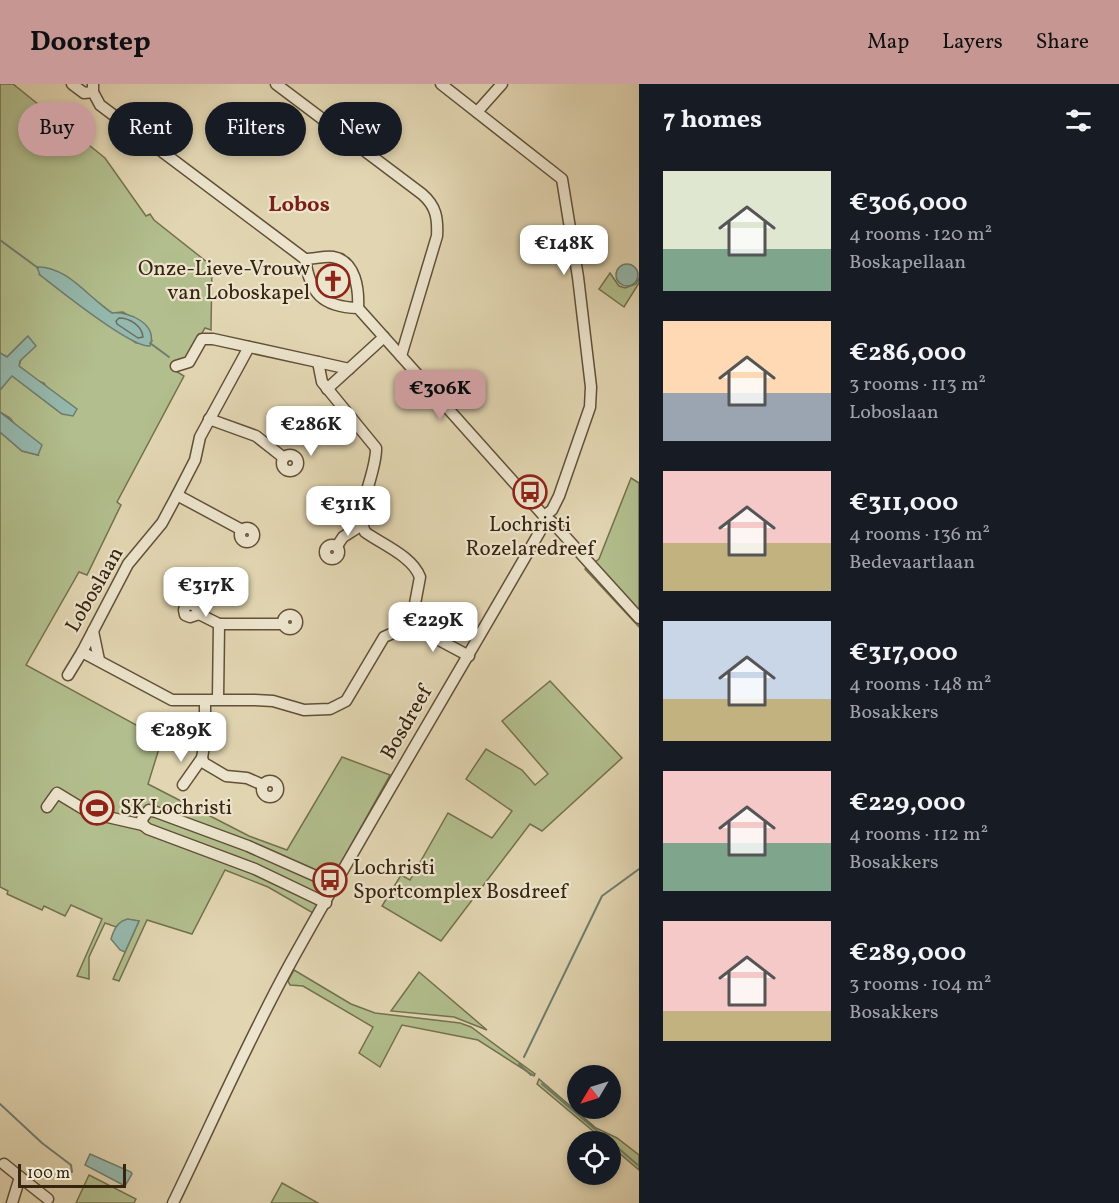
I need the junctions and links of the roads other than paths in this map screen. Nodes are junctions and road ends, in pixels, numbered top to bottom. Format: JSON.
{"nodes":[{"id":1,"x":72,"y":84,"type":"edge"},
{"id":2,"x":276,"y":84,"type":"edge"},
{"id":3,"x":441,"y":84,"type":"edge"},
{"id":4,"x":502,"y":84,"type":"edge"},
{"id":5,"x":93,"y":88,"type":"edge"},
{"id":6,"x":477,"y":112,"type":"junction"},
{"id":7,"x":305,"y":259,"type":"junction"},
{"id":8,"x":358,"y":308,"type":"junction"},
{"id":9,"x":384,"y":337,"type":"junction"},
{"id":10,"x":249,"y":347,"type":"junction"},
{"id":11,"x":401,"y":356,"type":"junction"},
{"id":12,"x":318,"y":362,"type":"junction"},
{"id":13,"x":176,"y":366,"type":"dead end"},
{"id":14,"x":349,"y":369,"type":"junction"},
{"id":15,"x":327,"y":389,"type":"junction"},
{"id":16,"x":209,"y":418,"type":"junction"},
{"id":17,"x":284,"y":458,"type":"dead end"},
{"id":18,"x":177,"y":495,"type":"junction"},
{"id":19,"x":544,"y":516,"type":"junction"},
{"id":20,"x":362,"y":525,"type":"junction"},
{"id":21,"x":242,"y":530,"type":"dead end"},
{"id":22,"x":337,"y":546,"type":"dead end"},
{"id":23,"x":199,"y":614,"type":"dead end"},
{"id":24,"x":639,"y":618,"type":"edge"},
{"id":25,"x":219,"y":624,"type":"junction"},
{"id":26,"x":283,"y":624,"type":"dead end"},
{"id":27,"x":411,"y":625,"type":"junction"},
{"id":28,"x":93,"y":631,"type":"junction"},
{"id":29,"x":82,"y":652,"type":"junction"},
{"id":30,"x":469,"y":656,"type":"junction"},
{"id":31,"x":99,"y":660,"type":"junction"},
{"id":32,"x":68,"y":675,"type":"dead end"},
{"id":33,"x":218,"y":698,"type":"junction"},
{"id":34,"x":205,"y":701,"type":"junction"},
{"id":35,"x":202,"y":758,"type":"junction"},
{"id":36,"x":183,"y":785,"type":"dead end"},
{"id":37,"x":263,"y":785,"type":"dead end"},
{"id":38,"x":48,"y":807,"type":"dead end"},
{"id":39,"x":143,"y":825,"type":"junction"},
{"id":40,"x":336,"y":885,"type":"junction"},
{"id":41,"x":326,"y":903,"type":"junction"},
{"id":42,"x":4,"y":1164,"type":"dead end"},
{"id":43,"x":20,"y":1177,"type":"junction"},
{"id":44,"x":48,"y":1199,"type":"dead end"},
{"id":45,"x":12,"y":1203,"type":"edge"},
{"id":46,"x":173,"y":1203,"type":"edge"}],
"edges":[{"from":1,"to":5,"type":"street"},
{"from":2,"to":11,"type":"street"},
{"from":3,"to":6,"type":"street","name":"Bosdreef"},
{"from":4,"to":6,"type":"street"},
{"from":5,"to":7,"type":"street"},
{"from":6,"to":19,"type":"street","name":"Bosdreef"},
{"from":7,"to":8,"type":"street"},
{"from":7,"to":8,"type":"street"},
{"from":8,"to":9,"type":"street"},
{"from":9,"to":11,"type":"street"},
{"from":9,"to":14,"type":"street"},
{"from":10,"to":12,"type":"street"},
{"from":10,"to":13,"type":"street"},
{"from":10,"to":16,"type":"street","name":"Loboslaan"},
{"from":11,"to":19,"type":"street"},
{"from":12,"to":14,"type":"street"},
{"from":12,"to":15,"type":"street"},
{"from":14,"to":15,"type":"street"},
{"from":15,"to":20,"type":"street"},
{"from":16,"to":17,"type":"street"},
{"from":16,"to":18,"type":"street","name":"Loboslaan"},
{"from":18,"to":21,"type":"street"},
{"from":18,"to":28,"type":"street","name":"Loboslaan"},
{"from":19,"to":24,"type":"street"},
{"from":19,"to":30,"type":"street","name":"Bosdreef"},
{"from":20,"to":22,"type":"street"},
{"from":20,"to":27,"type":"street"},
{"from":23,"to":25,"type":"street"},
{"from":25,"to":26,"type":"street"},
{"from":25,"to":33,"type":"street"},
{"from":27,"to":30,"type":"street"},
{"from":27,"to":33,"type":"street"},
{"from":28,"to":29,"type":"street","name":"Loboslaan"},
{"from":28,"to":31,"type":"street"},
{"from":29,"to":31,"type":"street"},
{"from":29,"to":32,"type":"street","name":"Loboslaan"},
{"from":30,"to":40,"type":"street","name":"Bosdreef"},
{"from":31,"to":34,"type":"street"},
{"from":33,"to":34,"type":"street"},
{"from":34,"to":35,"type":"street"},
{"from":35,"to":36,"type":"street"},
{"from":35,"to":37,"type":"street"},
{"from":38,"to":39,"type":"street"},
{"from":39,"to":40,"type":"street"},
{"from":39,"to":41,"type":"street"},
{"from":40,"to":41,"type":"street","name":"Bosdreef"},
{"from":41,"to":46,"type":"street","name":"Bosdreef"},
{"from":42,"to":43,"type":"street"},
{"from":43,"to":44,"type":"street"},
{"from":43,"to":45,"type":"street"}]}
